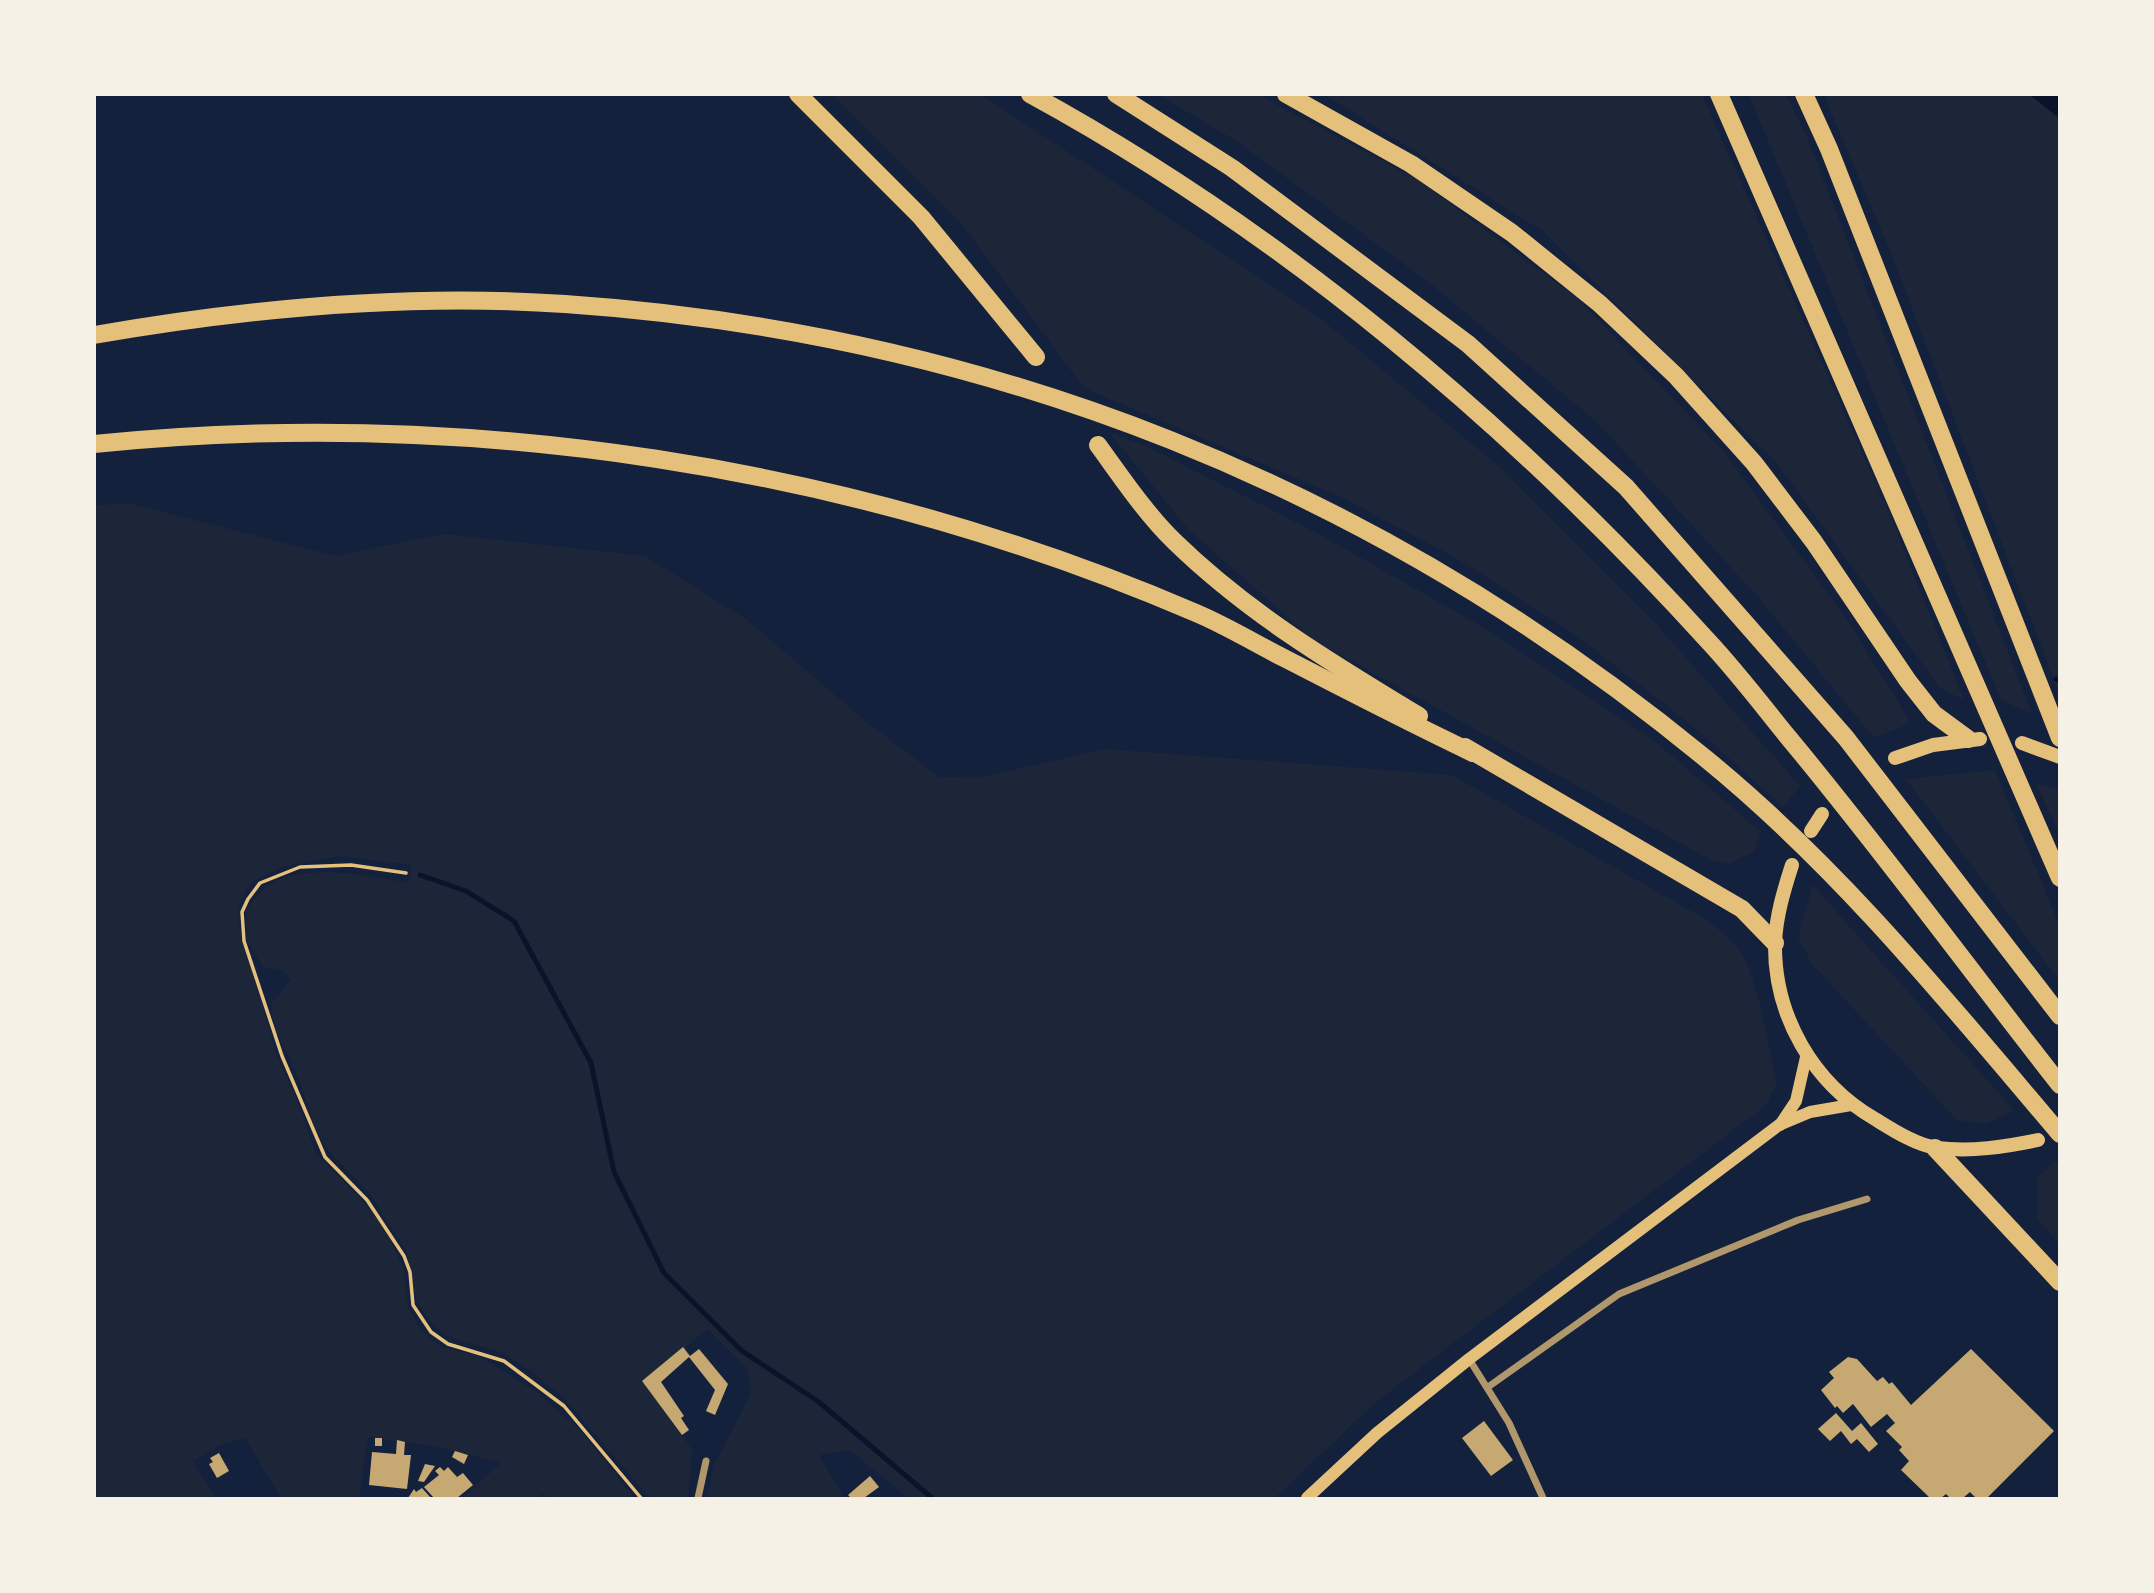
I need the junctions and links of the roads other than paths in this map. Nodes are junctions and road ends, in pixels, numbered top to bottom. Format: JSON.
{"nodes":[{"id":1,"x":799,"y":94,"type":"edge"},
{"id":2,"x":1030,"y":94,"type":"edge"},
{"id":3,"x":1116,"y":94,"type":"edge"},
{"id":4,"x":1286,"y":94,"type":"edge"},
{"id":5,"x":1719,"y":94,"type":"edge"},
{"id":6,"x":1804,"y":94,"type":"edge"},
{"id":7,"x":94,"y":335,"type":"edge"},
{"id":8,"x":1036,"y":357,"type":"dead end"},
{"id":9,"x":94,"y":443,"type":"edge"},
{"id":10,"x":1098,"y":445,"type":"dead end"},
{"id":11,"x":2060,"y":738,"type":"edge"},
{"id":12,"x":1974,"y":739,"type":"joint"},
{"id":13,"x":2022,"y":743,"type":"dead end"},
{"id":14,"x":1473,"y":753,"type":"junction"},
{"id":15,"x":2060,"y":757,"type":"edge"},
{"id":16,"x":1895,"y":758,"type":"dead end"},
{"id":17,"x":1822,"y":814,"type":"dead end"},
{"id":18,"x":1811,"y":831,"type":"dead end"},
{"id":19,"x":1792,"y":865,"type":"dead end"},
{"id":20,"x":2060,"y":877,"type":"edge"},
{"id":21,"x":1775,"y":943,"type":"junction"},
{"id":22,"x":2060,"y":1016,"type":"edge"},
{"id":23,"x":1807,"y":1057,"type":"junction"},
{"id":24,"x":2058,"y":1084,"type":"edge"},
{"id":25,"x":1851,"y":1105,"type":"junction"},
{"id":26,"x":1779,"y":1125,"type":"junction"},
{"id":27,"x":2060,"y":1134,"type":"edge"},
{"id":28,"x":2038,"y":1140,"type":"dead end"},
{"id":29,"x":1935,"y":1148,"type":"junction"},
{"id":30,"x":1867,"y":1199,"type":"dead end"},
{"id":31,"x":2060,"y":1282,"type":"edge"},
{"id":32,"x":1469,"y":1359,"type":"junction"},
{"id":33,"x":1488,"y":1387,"type":"junction"},
{"id":34,"x":706,"y":1461,"type":"dead end"},
{"id":35,"x":698,"y":1499,"type":"edge"},
{"id":36,"x":1307,"y":1499,"type":"edge"},
{"id":37,"x":1543,"y":1499,"type":"edge"}],
"edges":[{"from":1,"to":8,"type":"highway"},
{"from":2,"to":24,"type":"highway"},
{"from":3,"to":22,"type":"highway"},
{"from":4,"to":12,"type":"highway"},
{"from":5,"to":20,"type":"highway"},
{"from":6,"to":11,"type":"highway"},
{"from":7,"to":27,"type":"highway"},
{"from":9,"to":14,"type":"highway"},
{"from":10,"to":14,"type":"highway"},
{"from":12,"to":16,"type":"main road"},
{"from":13,"to":15,"type":"main road"},
{"from":14,"to":21,"type":"highway"},
{"from":17,"to":18,"type":"main road"},
{"from":19,"to":21,"type":"main road"},
{"from":21,"to":23,"type":"main road"},
{"from":23,"to":25,"type":"main road"},
{"from":23,"to":26,"type":"main road"},
{"from":25,"to":26,"type":"main road"},
{"from":25,"to":29,"type":"main road"},
{"from":26,"to":32,"type":"main road"},
{"from":28,"to":29,"type":"main road"},
{"from":29,"to":31,"type":"highway"},
{"from":30,"to":33,"type":"street"},
{"from":32,"to":33,"type":"street"},
{"from":32,"to":36,"type":"main road"},
{"from":33,"to":37,"type":"street"},
{"from":34,"to":35,"type":"street"}]}
